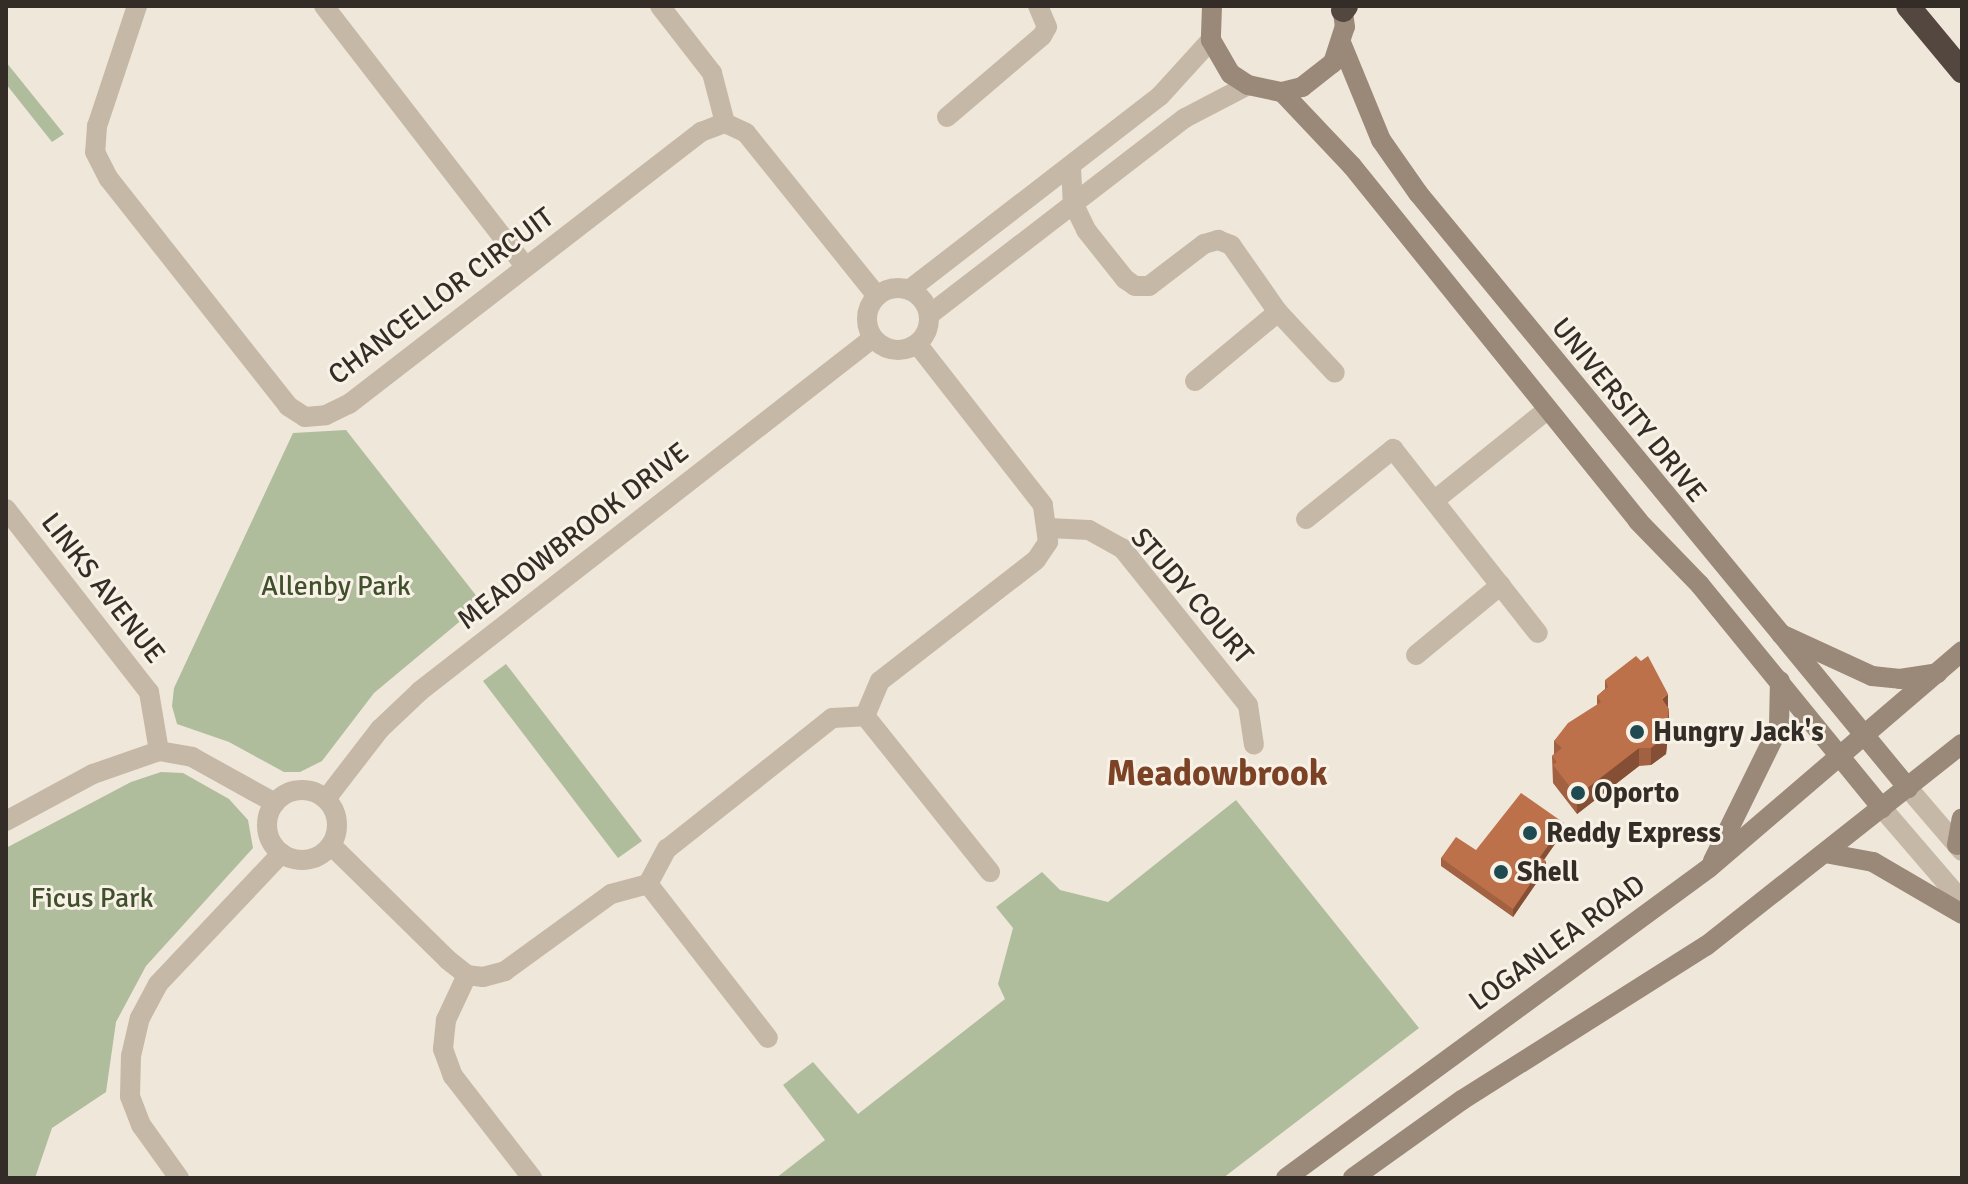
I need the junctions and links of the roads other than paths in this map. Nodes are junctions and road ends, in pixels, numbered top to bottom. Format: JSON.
{"nodes":[{"id":1,"x":137,"y":6,"type":"edge"},
{"id":2,"x":324,"y":6,"type":"edge"},
{"id":3,"x":660,"y":6,"type":"edge"},
{"id":4,"x":1038,"y":6,"type":"edge"},
{"id":5,"x":1212,"y":6,"type":"edge"},
{"id":6,"x":1908,"y":6,"type":"edge"},
{"id":7,"x":1344,"y":7,"type":"edge"},
{"id":8,"x":1211,"y":40,"type":"junction"},
{"id":9,"x":1342,"y":45,"type":"junction"},
{"id":10,"x":1962,"y":71,"type":"edge"},
{"id":11,"x":1248,"y":85,"type":"junction"},
{"id":12,"x":1282,"y":92,"type":"junction"},
{"id":13,"x":947,"y":117,"type":"dead end"},
{"id":14,"x":725,"y":123,"type":"junction"},
{"id":15,"x":1071,"y":168,"type":"junction"},
{"id":16,"x":1073,"y":203,"type":"junction"},
{"id":17,"x":526,"y":267,"type":"junction"},
{"id":18,"x":909,"y":290,"type":"junction"},
{"id":19,"x":877,"y":296,"type":"junction"},
{"id":20,"x":1278,"y":312,"type":"junction"},
{"id":21,"x":929,"y":315,"type":"junction"},
{"id":22,"x":873,"y":338,"type":"junction"},
{"id":23,"x":917,"y":344,"type":"junction"},
{"id":24,"x":1335,"y":373,"type":"dead end"},
{"id":25,"x":1195,"y":381,"type":"dead end"},
{"id":26,"x":1547,"y":410,"type":"junction"},
{"id":27,"x":1435,"y":500,"type":"junction"},
{"id":28,"x":6,"y":509,"type":"edge"},
{"id":29,"x":1306,"y":519,"type":"dead end"},
{"id":30,"x":1048,"y":528,"type":"junction"},
{"id":31,"x":1501,"y":585,"type":"junction"},
{"id":32,"x":1538,"y":633,"type":"dead end"},
{"id":33,"x":1781,"y":634,"type":"junction"},
{"id":34,"x":1962,"y":651,"type":"edge"},
{"id":35,"x":1416,"y":655,"type":"dead end"},
{"id":36,"x":1938,"y":673,"type":"junction"},
{"id":37,"x":1780,"y":681,"type":"junction"},
{"id":38,"x":865,"y":716,"type":"junction"},
{"id":39,"x":1865,"y":738,"type":"junction"},
{"id":40,"x":1962,"y":744,"type":"edge"},
{"id":41,"x":1254,"y":745,"type":"dead end"},
{"id":42,"x":159,"y":751,"type":"junction"},
{"id":43,"x":1843,"y":758,"type":"junction"},
{"id":44,"x":1908,"y":788,"type":"junction"},
{"id":45,"x":326,"y":799,"type":"junction"},
{"id":46,"x":275,"y":803,"type":"junction"},
{"id":47,"x":1882,"y":808,"type":"junction"},
{"id":48,"x":1962,"y":818,"type":"edge"},
{"id":49,"x":6,"y":821,"type":"edge"},
{"id":50,"x":331,"y":845,"type":"junction"},
{"id":51,"x":1959,"y":848,"type":"edge"},
{"id":52,"x":282,"y":853,"type":"junction"},
{"id":53,"x":1825,"y":853,"type":"junction"},
{"id":54,"x":1709,"y":868,"type":"junction"},
{"id":55,"x":990,"y":872,"type":"dead end"},
{"id":56,"x":648,"y":884,"type":"junction"},
{"id":57,"x":1962,"y":901,"type":"edge"},
{"id":58,"x":1962,"y":914,"type":"edge"},
{"id":59,"x":467,"y":975,"type":"junction"},
{"id":60,"x":768,"y":1038,"type":"dead end"},
{"id":61,"x":179,"y":1178,"type":"edge"},
{"id":62,"x":532,"y":1178,"type":"edge"},
{"id":63,"x":1286,"y":1178,"type":"edge"},
{"id":64,"x":1353,"y":1178,"type":"edge"}],
"edges":[{"from":1,"to":17,"type":"street","name":"CHANCELLOR CIRCUIT"},
{"from":2,"to":17,"type":"street"},
{"from":3,"to":14,"type":"street"},
{"from":4,"to":13,"type":"street"},
{"from":5,"to":8,"type":"main road"},
{"from":6,"to":10,"type":"highway"},
{"from":7,"to":9,"type":"main road"},
{"from":8,"to":11,"type":"main road"},
{"from":8,"to":15,"type":"street"},
{"from":9,"to":12,"type":"main road"},
{"from":9,"to":33,"type":"main road","name":"UNIVERSITY DRIVE"},
{"from":11,"to":12,"type":"main road"},
{"from":11,"to":16,"type":"street"},
{"from":12,"to":26,"type":"main road"},
{"from":14,"to":17,"type":"street","name":"CHANCELLOR CIRCUIT"},
{"from":14,"to":19,"type":"street"},
{"from":15,"to":16,"type":"street"},
{"from":15,"to":18,"type":"street"},
{"from":16,"to":20,"type":"street"},
{"from":16,"to":21,"type":"street"},
{"from":18,"to":19,"type":"street"},
{"from":18,"to":21,"type":"street"},
{"from":19,"to":22,"type":"street"},
{"from":20,"to":24,"type":"street"},
{"from":20,"to":25,"type":"street"},
{"from":21,"to":23,"type":"street"},
{"from":22,"to":23,"type":"street"},
{"from":22,"to":45,"type":"street","name":"MEADOWBROOK DRIVE"},
{"from":23,"to":30,"type":"street"},
{"from":26,"to":27,"type":"street"},
{"from":26,"to":37,"type":"main road"},
{"from":27,"to":29,"type":"street"},
{"from":27,"to":31,"type":"street"},
{"from":28,"to":42,"type":"street","name":"LINKS AVENUE"},
{"from":30,"to":38,"type":"street"},
{"from":30,"to":41,"type":"street","name":"STUDY COURT"},
{"from":31,"to":32,"type":"street"},
{"from":31,"to":35,"type":"street"},
{"from":33,"to":36,"type":"main road"},
{"from":33,"to":39,"type":"main road","name":"UNIVERSITY DRIVE"},
{"from":34,"to":36,"type":"main road","name":"LOGANLEA ROAD"},
{"from":36,"to":39,"type":"main road","name":"LOGANLEA ROAD"},
{"from":37,"to":43,"type":"main road"},
{"from":37,"to":54,"type":"main road"},
{"from":38,"to":55,"type":"street"},
{"from":38,"to":56,"type":"street"},
{"from":39,"to":43,"type":"main road","name":"LOGANLEA ROAD"},
{"from":39,"to":44,"type":"main road","name":"UNIVERSITY DRIVE"},
{"from":40,"to":44,"type":"main road"},
{"from":42,"to":46,"type":"street"},
{"from":42,"to":49,"type":"street"},
{"from":43,"to":47,"type":"main road"},
{"from":43,"to":54,"type":"main road","name":"LOGANLEA ROAD"},
{"from":44,"to":47,"type":"main road"},
{"from":44,"to":51,"type":"street"},
{"from":45,"to":46,"type":"street"},
{"from":45,"to":50,"type":"street"},
{"from":46,"to":52,"type":"street"},
{"from":47,"to":53,"type":"main road"},
{"from":47,"to":57,"type":"street"},
{"from":48,"to":51,"type":"main road"},
{"from":50,"to":52,"type":"street"},
{"from":50,"to":59,"type":"street"},
{"from":52,"to":61,"type":"street"},
{"from":53,"to":58,"type":"main road"},
{"from":53,"to":64,"type":"main road"},
{"from":54,"to":63,"type":"main road","name":"LOGANLEA ROAD"},
{"from":56,"to":59,"type":"street"},
{"from":56,"to":60,"type":"street"},
{"from":59,"to":62,"type":"street"}]}
